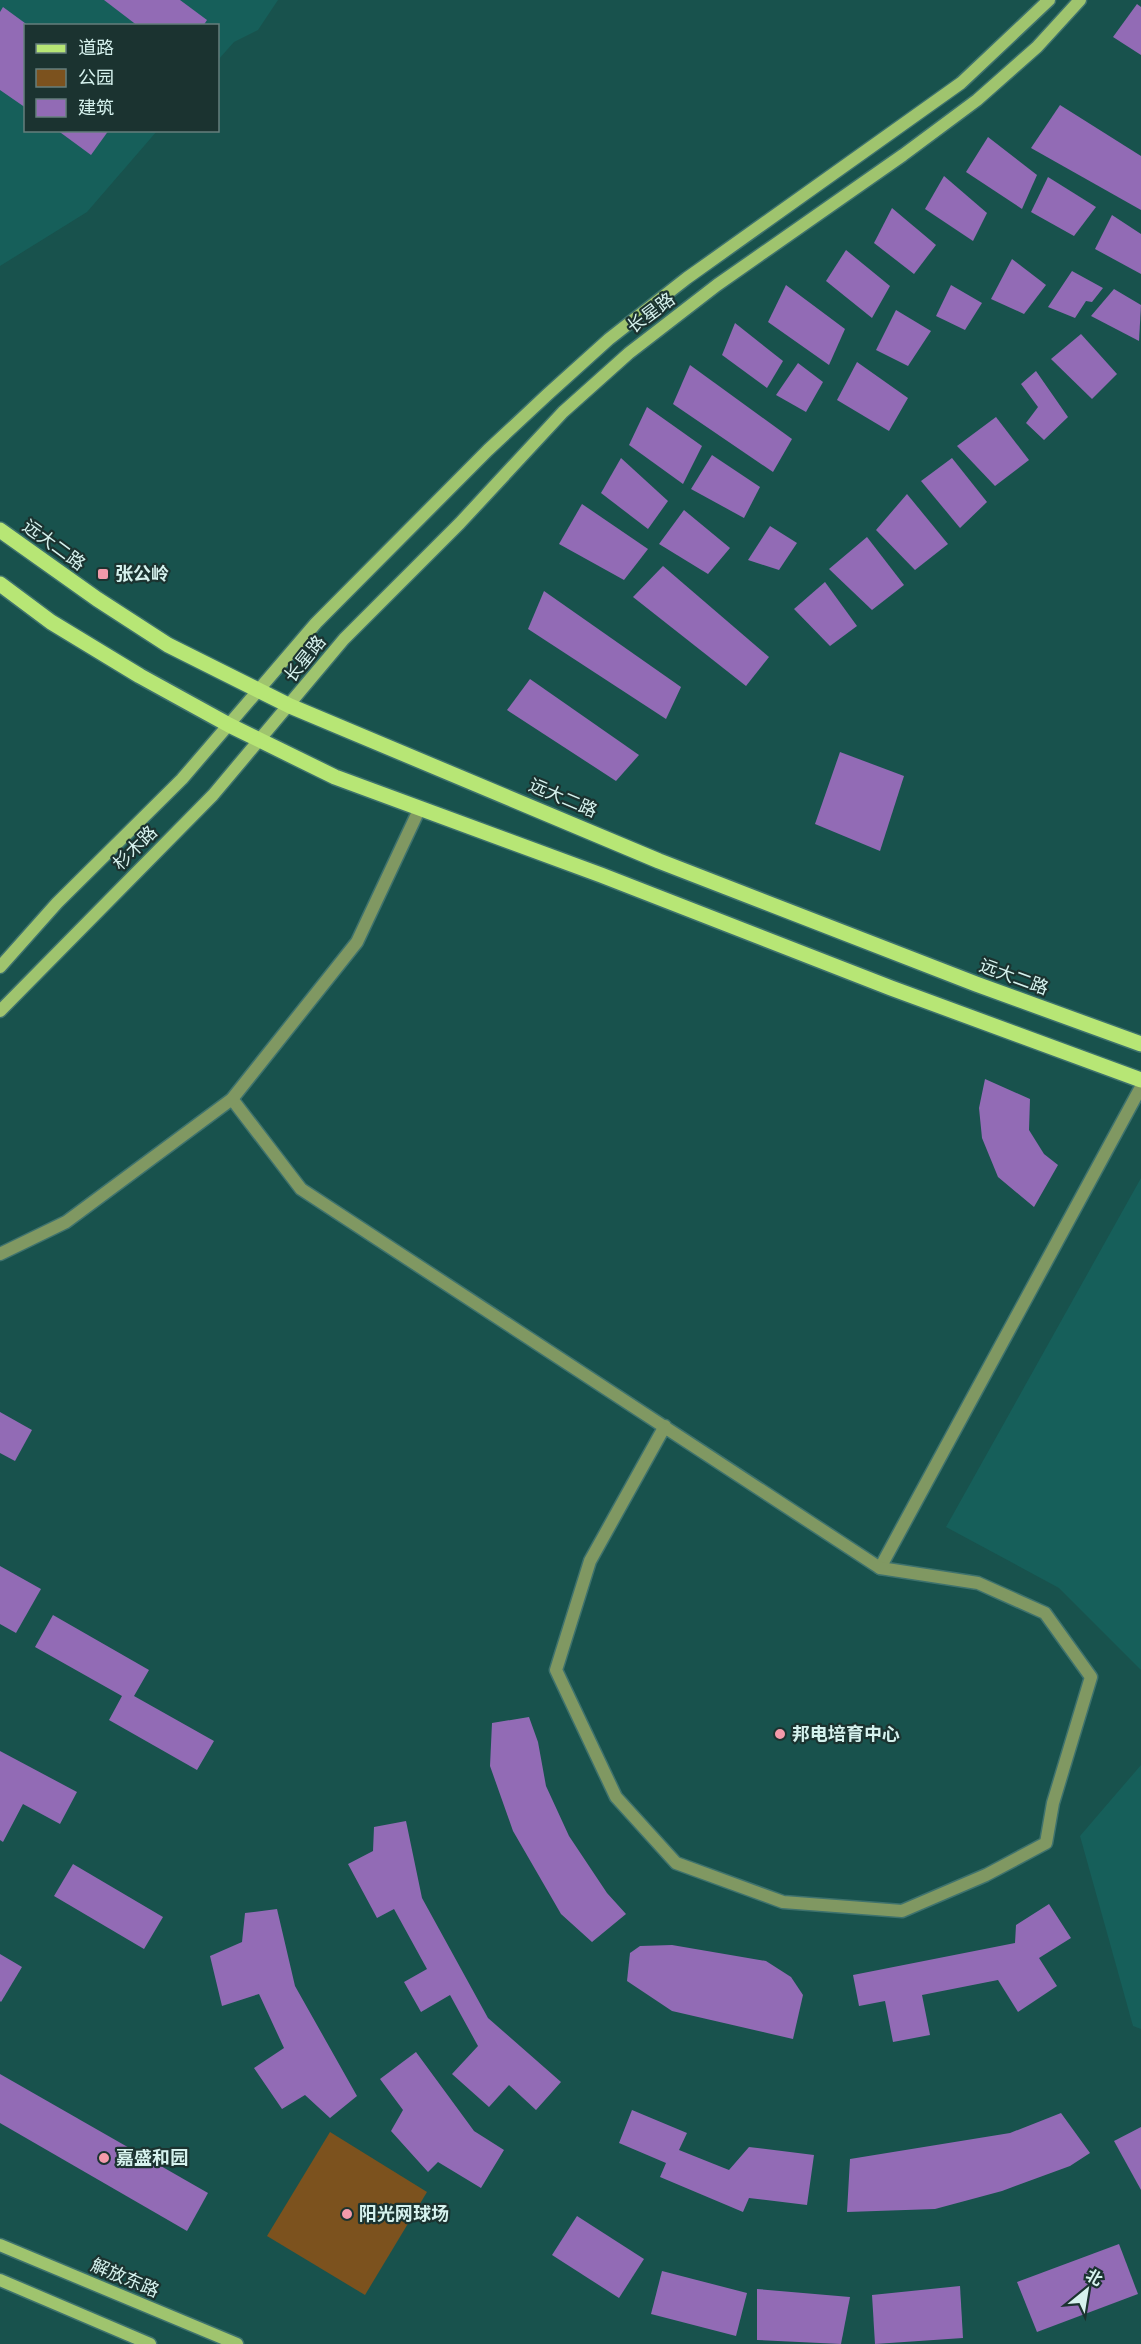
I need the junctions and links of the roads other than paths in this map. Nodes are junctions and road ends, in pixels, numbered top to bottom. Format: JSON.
{"nodes":[{"id":1,"x":1049,"y":0,"type":"edge"},
{"id":2,"x":1080,"y":0,"type":"edge"},
{"id":3,"x":0,"y":530,"type":"edge"},
{"id":4,"x":0,"y":584,"type":"edge"},
{"id":5,"x":258,"y":691,"type":"junction"},
{"id":6,"x":290,"y":706,"type":"junction"},
{"id":7,"x":229,"y":725,"type":"junction"},
{"id":8,"x":260,"y":741,"type":"junction"},
{"id":9,"x":419,"y":810,"type":"junction"},
{"id":10,"x":0,"y":967,"type":"edge"},
{"id":11,"x":0,"y":1011,"type":"edge"},
{"id":12,"x":1141,"y":1044,"type":"edge"},
{"id":13,"x":1141,"y":1080,"type":"edge"},
{"id":14,"x":1141,"y":1087,"type":"edge"},
{"id":15,"x":232,"y":1099,"type":"junction"},
{"id":16,"x":0,"y":1254,"type":"edge"},
{"id":17,"x":665,"y":1426,"type":"junction"},
{"id":18,"x":880,"y":1568,"type":"junction"},
{"id":19,"x":0,"y":2245,"type":"edge"},
{"id":20,"x":0,"y":2280,"type":"edge"},
{"id":21,"x":150,"y":2344,"type":"edge"},
{"id":22,"x":237,"y":2344,"type":"edge"}],
"edges":[{"from":1,"to":5,"type":"main road","name":"长星路"},
{"from":2,"to":6,"type":"main road","name":"长星路"},
{"from":3,"to":5,"type":"main road","name":"远大二路"},
{"from":4,"to":7,"type":"main road"},
{"from":5,"to":6,"type":"main road","name":"远大二路"},
{"from":5,"to":7,"type":"main road","name":"杉木路"},
{"from":6,"to":8,"type":"main road","name":"杉木路"},
{"from":6,"to":12,"type":"main road","name":"远大二路"},
{"from":7,"to":8,"type":"main road"},
{"from":7,"to":10,"type":"main road","name":"杉木路"},
{"from":8,"to":9,"type":"main road"},
{"from":8,"to":11,"type":"main road","name":"杉木路"},
{"from":9,"to":13,"type":"main road"},
{"from":9,"to":15,"type":"street"},
{"from":14,"to":18,"type":"street"},
{"from":15,"to":16,"type":"street"},
{"from":15,"to":17,"type":"street"},
{"from":17,"to":18,"type":"street"},
{"from":17,"to":18,"type":"street"},
{"from":19,"to":22,"type":"main road","name":"解放东路"},
{"from":20,"to":21,"type":"main road"}]}
